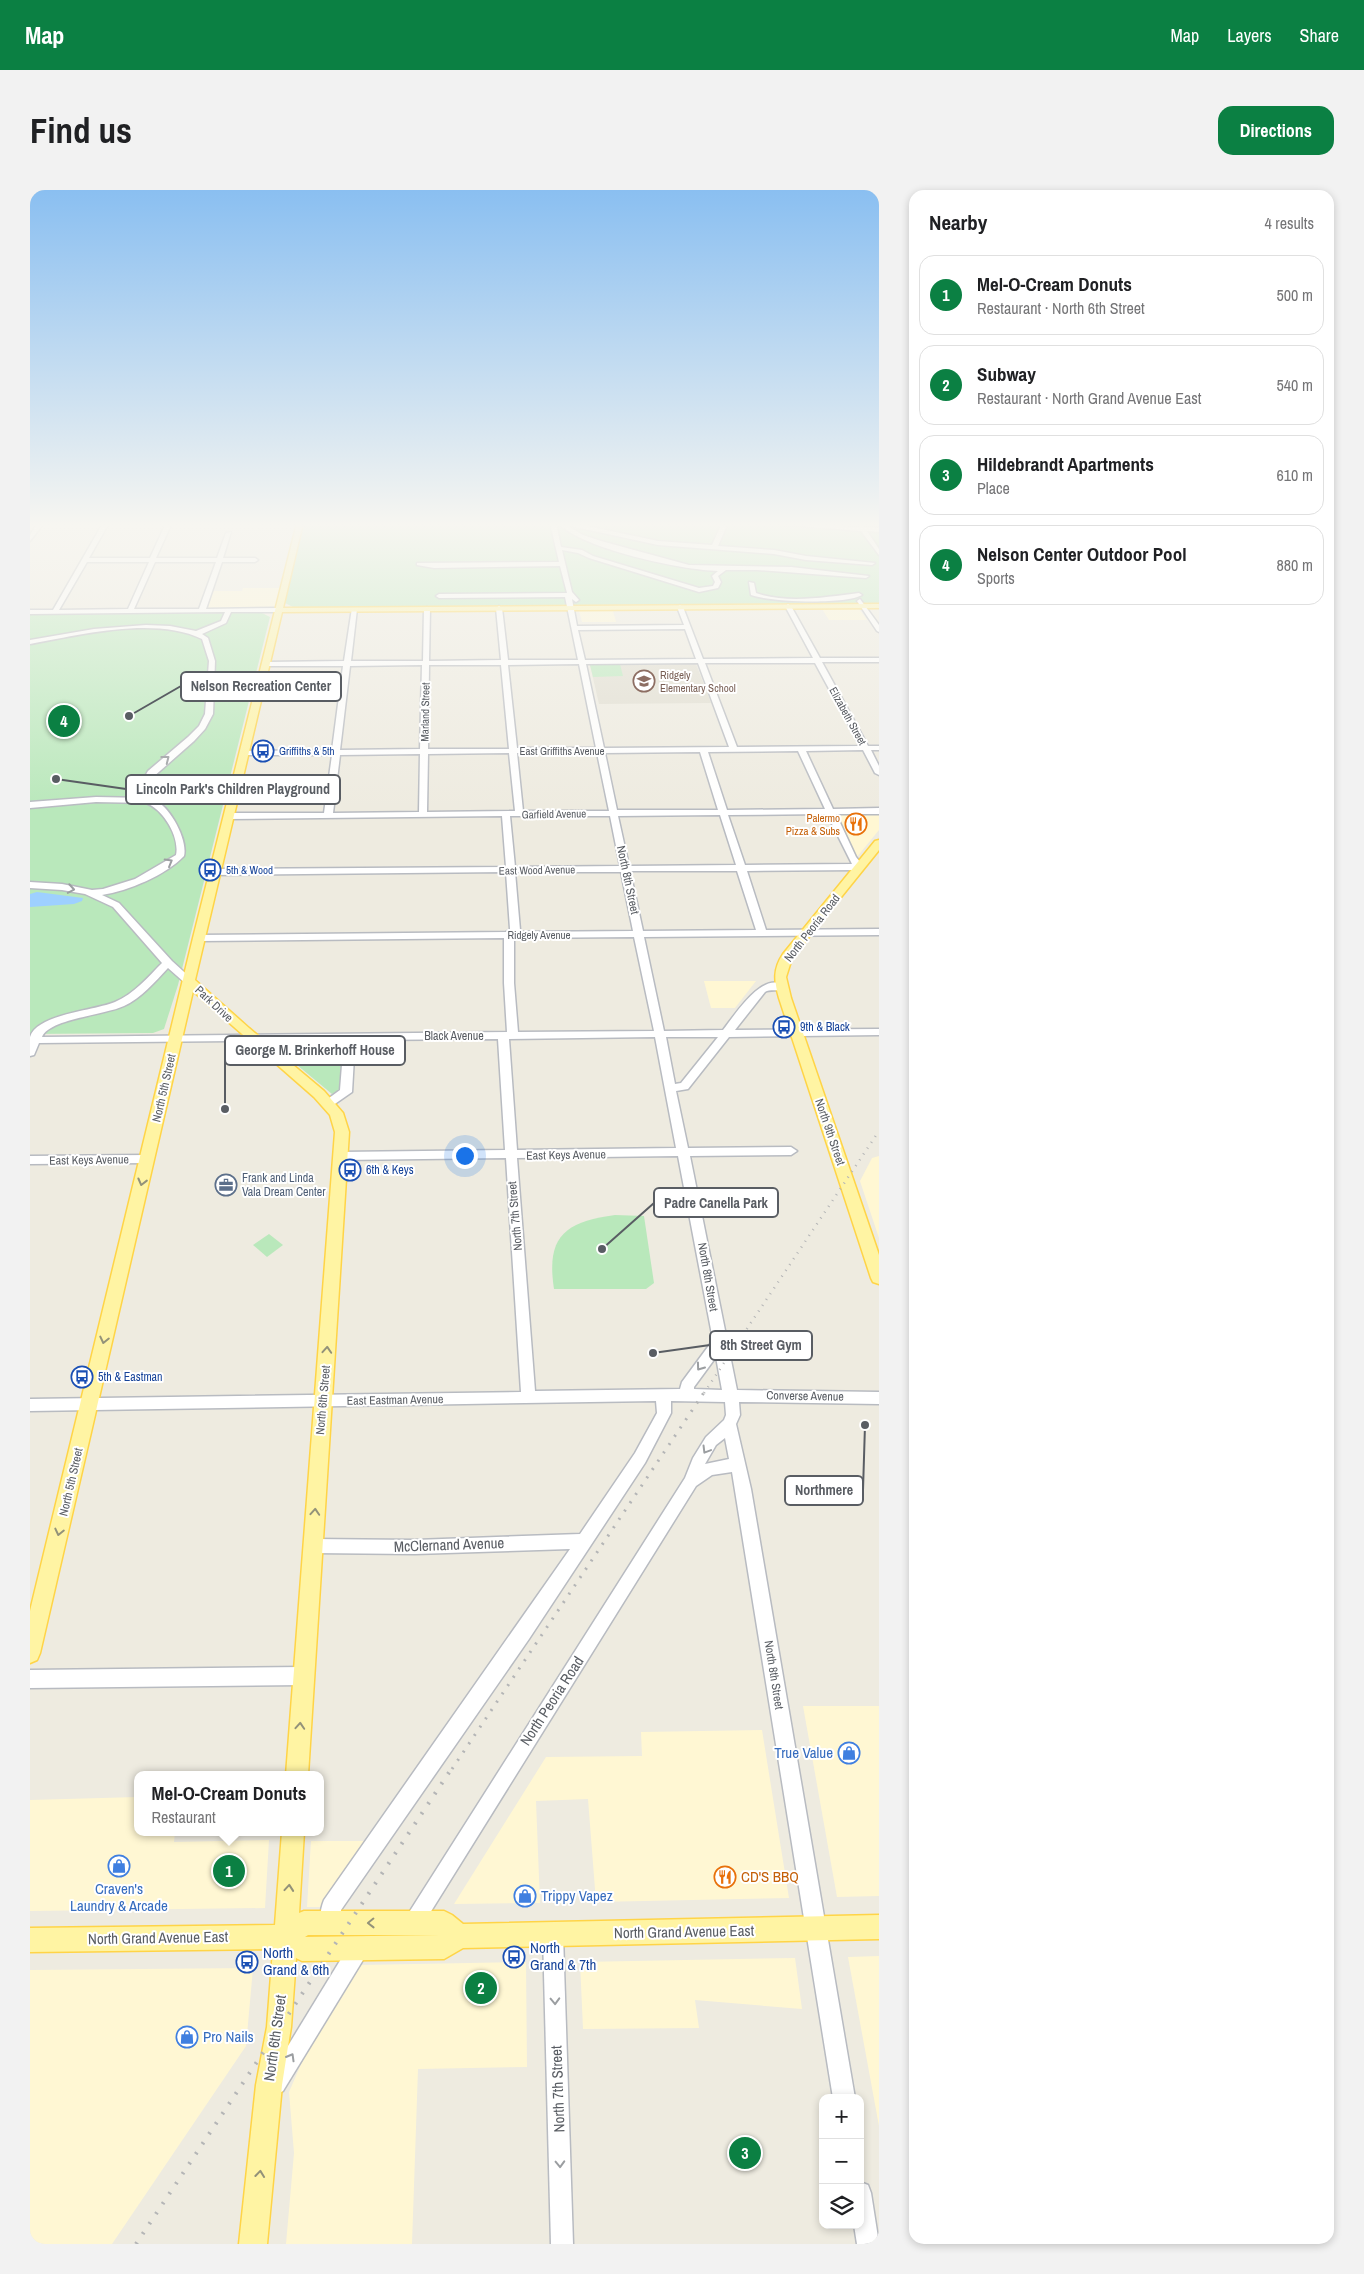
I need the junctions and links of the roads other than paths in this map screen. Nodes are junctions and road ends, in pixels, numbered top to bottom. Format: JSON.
{"nodes":[{"id":1,"x":225,"y":619,"type":"edge"},
{"id":2,"x":277,"y":619,"type":"edge"},
{"id":3,"x":353,"y":619,"type":"edge"},
{"id":4,"x":426,"y":619,"type":"edge"},
{"id":5,"x":500,"y":619,"type":"edge"},
{"id":6,"x":574,"y":619,"type":"edge"},
{"id":7,"x":684,"y":619,"type":"edge"},
{"id":8,"x":795,"y":619,"type":"edge"},
{"id":9,"x":873,"y":619,"type":"edge"},
{"id":10,"x":687,"y":627,"type":"junction"},
{"id":11,"x":575,"y":628,"type":"junction"},
{"id":12,"x":879,"y":630,"type":"edge"},
{"id":13,"x":198,"y":633,"type":"junction"},
{"id":14,"x":30,"y":642,"type":"edge"},
{"id":15,"x":879,"y":660,"type":"edge"},
{"id":16,"x":818,"y":661,"type":"junction"},
{"id":17,"x":504,"y":662,"type":"junction"},
{"id":18,"x":582,"y":662,"type":"junction"},
{"id":19,"x":700,"y":662,"type":"junction"},
{"id":20,"x":426,"y":663,"type":"junction"},
{"id":21,"x":266,"y":664,"type":"junction"},
{"id":22,"x":347,"y":664,"type":"junction"},
{"id":23,"x":866,"y":748,"type":"junction"},
{"id":24,"x":879,"y":748,"type":"edge"},
{"id":25,"x":703,"y":749,"type":"junction"},
{"id":26,"x":734,"y":749,"type":"junction"},
{"id":27,"x":801,"y":749,"type":"junction"},
{"id":28,"x":601,"y":750,"type":"junction"},
{"id":29,"x":512,"y":751,"type":"junction"},
{"id":30,"x":336,"y":752,"type":"junction"},
{"id":31,"x":424,"y":752,"type":"junction"},
{"id":32,"x":244,"y":753,"type":"junction"},
{"id":33,"x":879,"y":773,"type":"edge"},
{"id":34,"x":150,"y":800,"type":"junction"},
{"id":35,"x":30,"y":805,"type":"edge"},
{"id":36,"x":879,"y":811,"type":"edge"},
{"id":37,"x":722,"y":812,"type":"junction"},
{"id":38,"x":830,"y":812,"type":"junction"},
{"id":39,"x":614,"y":813,"type":"junction"},
{"id":40,"x":423,"y":814,"type":"junction"},
{"id":41,"x":506,"y":814,"type":"junction"},
{"id":42,"x":519,"y":814,"type":"junction"},
{"id":43,"x":328,"y":815,"type":"junction"},
{"id":44,"x":229,"y":816,"type":"junction"},
{"id":45,"x":879,"y":843,"type":"edge"},
{"id":46,"x":859,"y":867,"type":"junction"},
{"id":47,"x":740,"y":868,"type":"junction"},
{"id":48,"x":626,"y":869,"type":"junction"},
{"id":49,"x":510,"y":871,"type":"junction"},
{"id":50,"x":215,"y":872,"type":"junction"},
{"id":51,"x":30,"y":885,"type":"edge"},
{"id":52,"x":127,"y":887,"type":"junction"},
{"id":53,"x":91,"y":893,"type":"junction"},
{"id":54,"x":116,"y":905,"type":"junction"},
{"id":55,"x":879,"y":932,"type":"edge"},
{"id":56,"x":762,"y":933,"type":"junction"},
{"id":57,"x":806,"y":933,"type":"junction"},
{"id":58,"x":509,"y":935,"type":"junction"},
{"id":59,"x":639,"y":935,"type":"junction"},
{"id":60,"x":199,"y":938,"type":"junction"},
{"id":61,"x":168,"y":963,"type":"junction"},
{"id":62,"x":191,"y":975,"type":"junction"},
{"id":63,"x":781,"y":987,"type":"junction"},
{"id":64,"x":181,"y":1016,"type":"junction"},
{"id":65,"x":228,"y":1018,"type":"junction"},
{"id":66,"x":879,"y":1032,"type":"edge"},
{"id":67,"x":726,"y":1033,"type":"junction"},
{"id":68,"x":796,"y":1033,"type":"junction"},
{"id":69,"x":659,"y":1034,"type":"junction"},
{"id":70,"x":508,"y":1035,"type":"junction"},
{"id":71,"x":350,"y":1036,"type":"junction"},
{"id":72,"x":176,"y":1038,"type":"junction"},
{"id":73,"x":252,"y":1038,"type":"junction"},
{"id":74,"x":32,"y":1040,"type":"edge"},
{"id":75,"x":30,"y":1053,"type":"edge"},
{"id":76,"x":669,"y":1088,"type":"junction"},
{"id":77,"x":329,"y":1104,"type":"junction"},
{"id":78,"x":791,"y":1151,"type":"dead end"},
{"id":79,"x":683,"y":1153,"type":"junction"},
{"id":80,"x":511,"y":1155,"type":"junction"},
{"id":81,"x":341,"y":1156,"type":"junction"},
{"id":82,"x":148,"y":1159,"type":"junction"},
{"id":83,"x":30,"y":1160,"type":"edge"},
{"id":84,"x":879,"y":1278,"type":"edge"},
{"id":85,"x":719,"y":1342,"type":"junction"},
{"id":86,"x":663,"y":1395,"type":"junction"},
{"id":87,"x":688,"y":1395,"type":"junction"},
{"id":88,"x":730,"y":1395,"type":"junction"},
{"id":89,"x":528,"y":1397,"type":"junction"},
{"id":90,"x":879,"y":1398,"type":"edge"},
{"id":91,"x":324,"y":1401,"type":"junction"},
{"id":92,"x":30,"y":1405,"type":"edge"},
{"id":93,"x":89,"y":1405,"type":"junction"},
{"id":94,"x":729,"y":1424,"type":"junction"},
{"id":95,"x":738,"y":1465,"type":"junction"},
{"id":96,"x":691,"y":1481,"type":"junction"},
{"id":97,"x":585,"y":1541,"type":"junction"},
{"id":98,"x":312,"y":1546,"type":"junction"},
{"id":99,"x":30,"y":1653,"type":"edge"},
{"id":100,"x":303,"y":1676,"type":"junction"},
{"id":101,"x":30,"y":1679,"type":"edge"},
{"id":102,"x":297,"y":1771,"type":"edge"},
{"id":103,"x":293,"y":1836,"type":"edge"},
{"id":104,"x":413,"y":1922,"type":"junction"},
{"id":105,"x":330,"y":1923,"type":"junction"},
{"id":106,"x":879,"y":1927,"type":"edge"},
{"id":107,"x":816,"y":1929,"type":"junction"},
{"id":108,"x":553,"y":1935,"type":"junction"},
{"id":109,"x":459,"y":1936,"type":"junction"},
{"id":110,"x":285,"y":1937,"type":"junction"},
{"id":111,"x":30,"y":1940,"type":"edge"},
{"id":112,"x":359,"y":1948,"type":"junction"},
{"id":113,"x":843,"y":2094,"type":"edge"},
{"id":114,"x":267,"y":2100,"type":"junction"},
{"id":115,"x":864,"y":2218,"type":"edge"},
{"id":116,"x":253,"y":2244,"type":"edge"},
{"id":117,"x":562,"y":2244,"type":"edge"},
{"id":118,"x":868,"y":2244,"type":"edge"}],
"edges":[{"from":1,"to":13,"type":"street"},
{"from":2,"to":21,"type":"main road","name":"North 5th Street"},
{"from":3,"to":22,"type":"street"},
{"from":4,"to":20,"type":"street","name":"Marland Street"},
{"from":5,"to":17,"type":"street"},
{"from":6,"to":11,"type":"street","name":"North 8th Street"},
{"from":7,"to":10,"type":"street"},
{"from":8,"to":16,"type":"street","name":"Elizabeth Street"},
{"from":9,"to":12,"type":"street"},
{"from":10,"to":11,"type":"street"},
{"from":10,"to":19,"type":"street"},
{"from":11,"to":18,"type":"street","name":"North 8th Street"},
{"from":13,"to":14,"type":"street"},
{"from":34,"to":13,"type":"street","one_way":true},
{"from":15,"to":16,"type":"street"},
{"from":16,"to":19,"type":"street"},
{"from":16,"to":23,"type":"street","name":"Elizabeth Street"},
{"from":17,"to":18,"type":"street"},
{"from":17,"to":20,"type":"street"},
{"from":17,"to":29,"type":"street"},
{"from":18,"to":19,"type":"street"},
{"from":18,"to":28,"type":"street","name":"North 8th Street"},
{"from":19,"to":26,"type":"street"},
{"from":20,"to":22,"type":"street"},
{"from":20,"to":31,"type":"street","name":"Marland Street"},
{"from":21,"to":22,"type":"street"},
{"from":21,"to":32,"type":"main road","name":"North 5th Street"},
{"from":22,"to":30,"type":"street"},
{"from":23,"to":24,"type":"street","name":"East Griffiths Avenue"},
{"from":23,"to":27,"type":"street","name":"East Griffiths Avenue"},
{"from":23,"to":33,"type":"street","name":"Elizabeth Street"},
{"from":25,"to":26,"type":"street","name":"East Griffiths Avenue"},
{"from":25,"to":28,"type":"street","name":"East Griffiths Avenue"},
{"from":25,"to":37,"type":"street"},
{"from":26,"to":27,"type":"street","name":"East Griffiths Avenue"},
{"from":27,"to":38,"type":"street"},
{"from":28,"to":29,"type":"street","name":"East Griffiths Avenue"},
{"from":28,"to":39,"type":"street","name":"North 8th Street"},
{"from":29,"to":31,"type":"street","name":"East Griffiths Avenue"},
{"from":29,"to":42,"type":"street"},
{"from":30,"to":31,"type":"street","name":"East Griffiths Avenue"},
{"from":30,"to":32,"type":"street","name":"East Griffiths Avenue"},
{"from":30,"to":43,"type":"street"},
{"from":31,"to":40,"type":"street","name":"Marland Street"},
{"from":32,"to":44,"type":"main road","name":"North 5th Street"},
{"from":34,"to":35,"type":"street"},
{"from":52,"to":34,"type":"street","one_way":true},
{"from":36,"to":38,"type":"street","name":"Garfield Avenue"},
{"from":37,"to":38,"type":"street","name":"Garfield Avenue"},
{"from":37,"to":39,"type":"street","name":"Garfield Avenue"},
{"from":37,"to":47,"type":"street"},
{"from":38,"to":46,"type":"street"},
{"from":39,"to":42,"type":"street","name":"Garfield Avenue"},
{"from":39,"to":48,"type":"street","name":"North 8th Street"},
{"from":40,"to":41,"type":"street","name":"Garfield Avenue"},
{"from":40,"to":43,"type":"street","name":"Garfield Avenue"},
{"from":41,"to":42,"type":"street","name":"Garfield Avenue"},
{"from":41,"to":49,"type":"street","name":"North 7th Street"},
{"from":43,"to":44,"type":"street","name":"Garfield Avenue"},
{"from":44,"to":50,"type":"main road","name":"North 5th Street"},
{"from":45,"to":46,"type":"main road","name":"North Peoria Road"},
{"from":46,"to":47,"type":"street","name":"East Wood Avenue"},
{"from":46,"to":57,"type":"main road","name":"North Peoria Road"},
{"from":47,"to":48,"type":"street","name":"East Wood Avenue"},
{"from":47,"to":56,"type":"street"},
{"from":48,"to":49,"type":"street","name":"East Wood Avenue"},
{"from":48,"to":59,"type":"street","name":"North 8th Street"},
{"from":49,"to":50,"type":"street","name":"East Wood Avenue"},
{"from":49,"to":58,"type":"street","name":"North 7th Street"},
{"from":50,"to":60,"type":"main road","name":"North 5th Street"},
{"from":51,"to":53,"type":"street","one_way":true},
{"from":52,"to":53,"type":"street"},
{"from":52,"to":54,"type":"street"},
{"from":53,"to":54,"type":"street"},
{"from":54,"to":61,"type":"street"},
{"from":55,"to":57,"type":"street","name":"Ridgely Avenue"},
{"from":56,"to":57,"type":"street","name":"Ridgely Avenue"},
{"from":56,"to":59,"type":"street","name":"Ridgely Avenue"},
{"from":57,"to":63,"type":"main road","name":"North Peoria Road"},
{"from":58,"to":59,"type":"street","name":"Ridgely Avenue"},
{"from":58,"to":60,"type":"street","name":"Ridgely Avenue"},
{"from":58,"to":70,"type":"street","name":"North 7th Street"},
{"from":59,"to":69,"type":"street","name":"North 8th Street"},
{"from":60,"to":62,"type":"main road","name":"North 5th Street"},
{"from":61,"to":62,"type":"street"},
{"from":61,"to":74,"type":"street"},
{"from":62,"to":64,"type":"main road","name":"North 5th Street"},
{"from":62,"to":65,"type":"main road","name":"Park Drive"},
{"from":63,"to":67,"type":"street"},
{"from":63,"to":68,"type":"main road","name":"North 9th Street"},
{"from":64,"to":65,"type":"main road"},
{"from":64,"to":72,"type":"main road","name":"North 5th Street"},
{"from":65,"to":73,"type":"main road","name":"Park Drive"},
{"from":66,"to":68,"type":"street","name":"Black Avenue"},
{"from":67,"to":68,"type":"street","name":"Black Avenue"},
{"from":67,"to":69,"type":"street","name":"Black Avenue"},
{"from":67,"to":76,"type":"street"},
{"from":68,"to":84,"type":"main road","name":"North 9th Street"},
{"from":69,"to":70,"type":"street","name":"Black Avenue"},
{"from":69,"to":76,"type":"street","name":"North 8th Street"},
{"from":70,"to":71,"type":"street","name":"Black Avenue"},
{"from":70,"to":80,"type":"street","name":"North 7th Street"},
{"from":71,"to":73,"type":"street","name":"Black Avenue"},
{"from":71,"to":77,"type":"street"},
{"from":72,"to":73,"type":"street","name":"Black Avenue"},
{"from":72,"to":74,"type":"street","name":"Black Avenue"},
{"from":72,"to":82,"type":"main road","name":"North 5th Street"},
{"from":73,"to":77,"type":"main road","name":"Park Drive"},
{"from":74,"to":75,"type":"street"},
{"from":76,"to":79,"type":"street","name":"North 8th Street"},
{"from":77,"to":81,"type":"main road","name":"North 6th Street"},
{"from":78,"to":79,"type":"street","name":"East Keys Avenue"},
{"from":79,"to":80,"type":"street","name":"East Keys Avenue"},
{"from":79,"to":85,"type":"street","name":"North 8th Street"},
{"from":80,"to":81,"type":"street","name":"East Keys Avenue"},
{"from":80,"to":89,"type":"street","name":"North 7th Street"},
{"from":91,"to":81,"type":"main road","name":"North 6th Street","one_way":true},
{"from":82,"to":83,"type":"street","name":"East Keys Avenue"},
{"from":82,"to":93,"type":"main road","name":"North 5th Street","one_way":true},
{"from":85,"to":87,"type":"street","one_way":true},
{"from":85,"to":88,"type":"street","name":"North 8th Street"},
{"from":86,"to":87,"type":"street","name":"East Eastman Avenue"},
{"from":86,"to":89,"type":"street","name":"East Eastman Avenue"},
{"from":86,"to":97,"type":"street"},
{"from":87,"to":88,"type":"street","name":"East Eastman Avenue"},
{"from":88,"to":90,"type":"street","name":"Converse Avenue"},
{"from":88,"to":94,"type":"street","name":"North 8th Street"},
{"from":89,"to":91,"type":"street","name":"East Eastman Avenue"},
{"from":91,"to":93,"type":"street","name":"East Eastman Avenue"},
{"from":98,"to":91,"type":"main road","name":"North 6th Street","one_way":true},
{"from":92,"to":93,"type":"street","name":"East Eastman Avenue"},
{"from":93,"to":99,"type":"main road","name":"North 5th Street","one_way":true},
{"from":94,"to":95,"type":"street","name":"North 8th Street"},
{"from":94,"to":96,"type":"street","name":"North Peoria Road","one_way":true},
{"from":95,"to":96,"type":"street","name":"North Peoria Road"},
{"from":95,"to":107,"type":"street","name":"North 8th Street"},
{"from":96,"to":104,"type":"street","name":"North Peoria Road"},
{"from":97,"to":98,"type":"street","name":"McClernand Avenue"},
{"from":97,"to":105,"type":"street"},
{"from":98,"to":100,"type":"main road","name":"North 6th Street"},
{"from":100,"to":101,"type":"street"},
{"from":102,"to":100,"type":"main road","name":"North 6th Street","one_way":true},
{"from":110,"to":103,"type":"main road","name":"North 6th Street","one_way":true},
{"from":104,"to":105,"type":"main road","one_way":true},
{"from":104,"to":109,"type":"main road"},
{"from":105,"to":110,"type":"main road"},
{"from":106,"to":107,"type":"main road","name":"North Grand Avenue East"},
{"from":107,"to":108,"type":"main road","name":"North Grand Avenue East"},
{"from":107,"to":113,"type":"street","name":"North 8th Street"},
{"from":108,"to":109,"type":"main road","name":"North Grand Avenue East"},
{"from":108,"to":117,"type":"street","name":"North 7th Street","one_way":true},
{"from":109,"to":112,"type":"main road","name":"North Grand Avenue East"},
{"from":110,"to":111,"type":"main road","name":"North Grand Avenue East"},
{"from":110,"to":112,"type":"main road","name":"North Grand Avenue East"},
{"from":110,"to":114,"type":"main road","name":"North 6th Street"},
{"from":114,"to":112,"type":"street","one_way":true},
{"from":116,"to":114,"type":"main road","name":"North 6th Street","one_way":true},
{"from":115,"to":118,"type":"street"}]}
